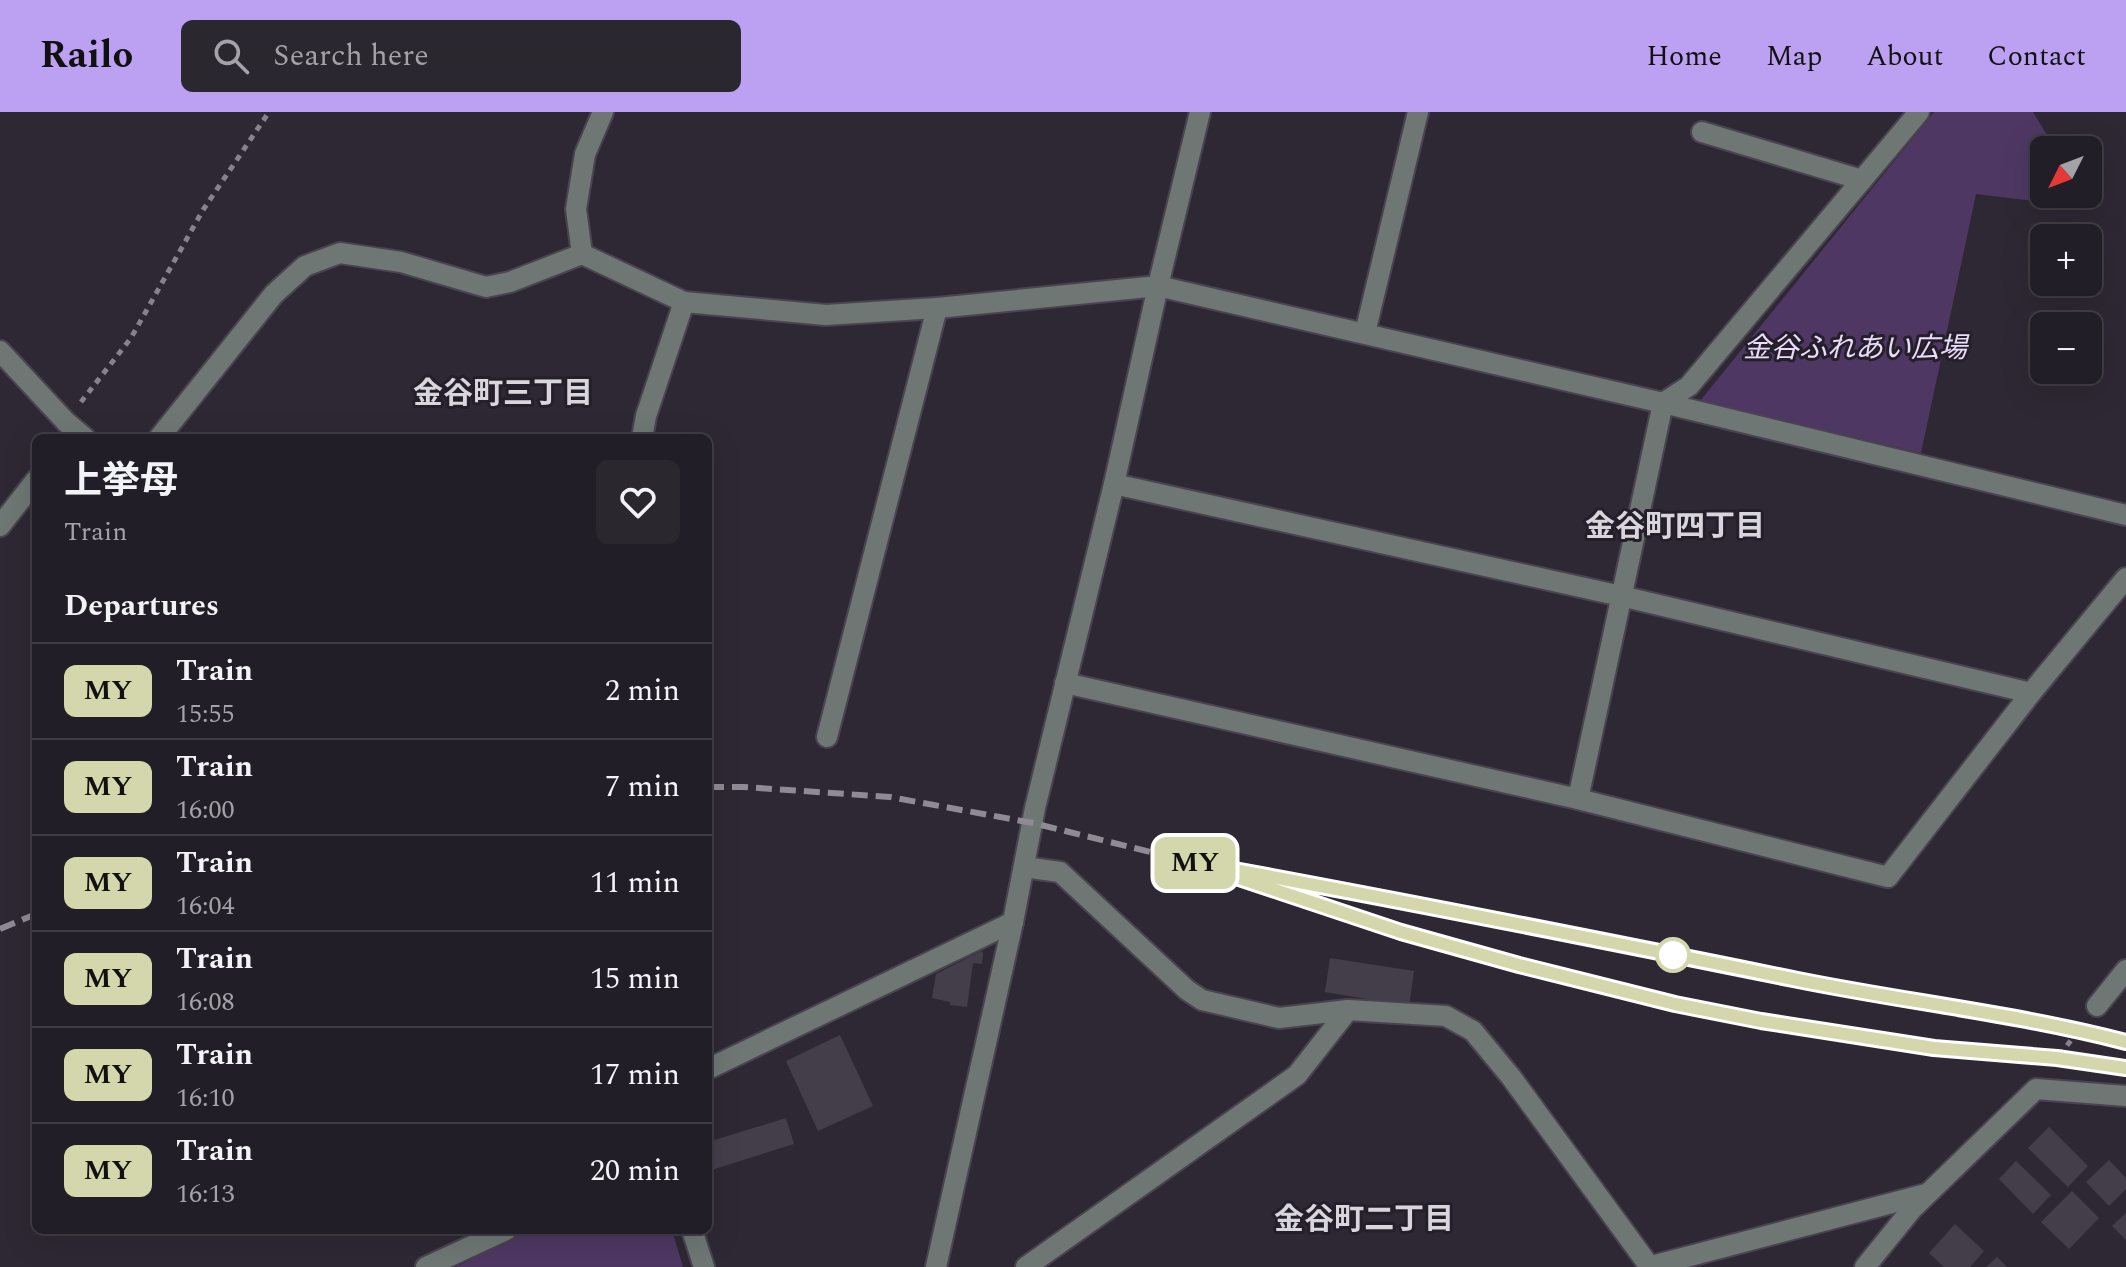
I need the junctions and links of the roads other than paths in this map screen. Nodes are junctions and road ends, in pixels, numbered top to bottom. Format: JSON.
{"nodes":[{"id":1,"x":603,"y":112,"type":"edge"},
{"id":2,"x":1200,"y":112,"type":"edge"},
{"id":3,"x":1418,"y":112,"type":"edge"},
{"id":4,"x":1919,"y":112,"type":"edge"},
{"id":5,"x":1702,"y":132,"type":"dead end"},
{"id":6,"x":1862,"y":180,"type":"junction"},
{"id":7,"x":582,"y":254,"type":"junction"},
{"id":8,"x":1158,"y":286,"type":"junction"},
{"id":9,"x":684,"y":302,"type":"junction"},
{"id":10,"x":937,"y":308,"type":"junction"},
{"id":11,"x":1365,"y":333,"type":"junction"},
{"id":12,"x":0,"y":351,"type":"edge"},
{"id":13,"x":1663,"y":403,"type":"junction"},
{"id":14,"x":74,"y":432,"type":"edge"},
{"id":15,"x":162,"y":434,"type":"edge"},
{"id":16,"x":643,"y":434,"type":"edge"},
{"id":17,"x":1114,"y":484,"type":"junction"},
{"id":18,"x":32,"y":485,"type":"edge"},
{"id":19,"x":2126,"y":515,"type":"edge"},
{"id":20,"x":0,"y":526,"type":"edge"},
{"id":21,"x":2126,"y":578,"type":"edge"},
{"id":22,"x":1621,"y":596,"type":"junction"},
{"id":23,"x":1065,"y":683,"type":"junction"},
{"id":24,"x":2031,"y":693,"type":"junction"},
{"id":25,"x":827,"y":737,"type":"dead end"},
{"id":26,"x":1578,"y":799,"type":"junction"},
{"id":27,"x":1024,"y":867,"type":"junction"},
{"id":28,"x":1013,"y":922,"type":"junction"},
{"id":29,"x":2126,"y":970,"type":"edge"},
{"id":30,"x":2097,"y":1006,"type":"road end"},
{"id":31,"x":1348,"y":1010,"type":"junction"},
{"id":32,"x":712,"y":1067,"type":"edge"},
{"id":33,"x":2126,"y":1096,"type":"edge"},
{"id":34,"x":1928,"y":1194,"type":"junction"},
{"id":35,"x":497,"y":1234,"type":"edge"},
{"id":36,"x":693,"y":1234,"type":"edge"},
{"id":37,"x":426,"y":1267,"type":"edge"},
{"id":38,"x":704,"y":1267,"type":"edge"},
{"id":39,"x":936,"y":1267,"type":"edge"},
{"id":40,"x":1026,"y":1267,"type":"edge"},
{"id":41,"x":1649,"y":1267,"type":"edge"},
{"id":42,"x":1865,"y":1267,"type":"edge"}],
"edges":[{"from":1,"to":7,"type":"street"},
{"from":2,"to":8,"type":"street"},
{"from":3,"to":11,"type":"street"},
{"from":4,"to":6,"type":"street"},
{"from":5,"to":6,"type":"street"},
{"from":6,"to":13,"type":"street"},
{"from":7,"to":9,"type":"street"},
{"from":7,"to":15,"type":"street"},
{"from":8,"to":10,"type":"street"},
{"from":8,"to":11,"type":"street"},
{"from":8,"to":17,"type":"street"},
{"from":9,"to":10,"type":"street"},
{"from":9,"to":16,"type":"street"},
{"from":10,"to":25,"type":"street"},
{"from":11,"to":13,"type":"street"},
{"from":12,"to":14,"type":"street"},
{"from":13,"to":19,"type":"street"},
{"from":13,"to":22,"type":"street"},
{"from":17,"to":22,"type":"street"},
{"from":17,"to":23,"type":"street"},
{"from":18,"to":20,"type":"street"},
{"from":21,"to":24,"type":"street"},
{"from":22,"to":24,"type":"street"},
{"from":22,"to":26,"type":"street"},
{"from":23,"to":26,"type":"street"},
{"from":23,"to":27,"type":"street"},
{"from":24,"to":26,"type":"street"},
{"from":27,"to":28,"type":"street"},
{"from":27,"to":31,"type":"street"},
{"from":28,"to":32,"type":"street"},
{"from":28,"to":39,"type":"street"},
{"from":29,"to":30,"type":"street"},
{"from":31,"to":40,"type":"street"},
{"from":31,"to":41,"type":"street"},
{"from":33,"to":34,"type":"street"},
{"from":34,"to":41,"type":"street"},
{"from":34,"to":42,"type":"street"},
{"from":35,"to":37,"type":"street"},
{"from":36,"to":38,"type":"street"}]}
